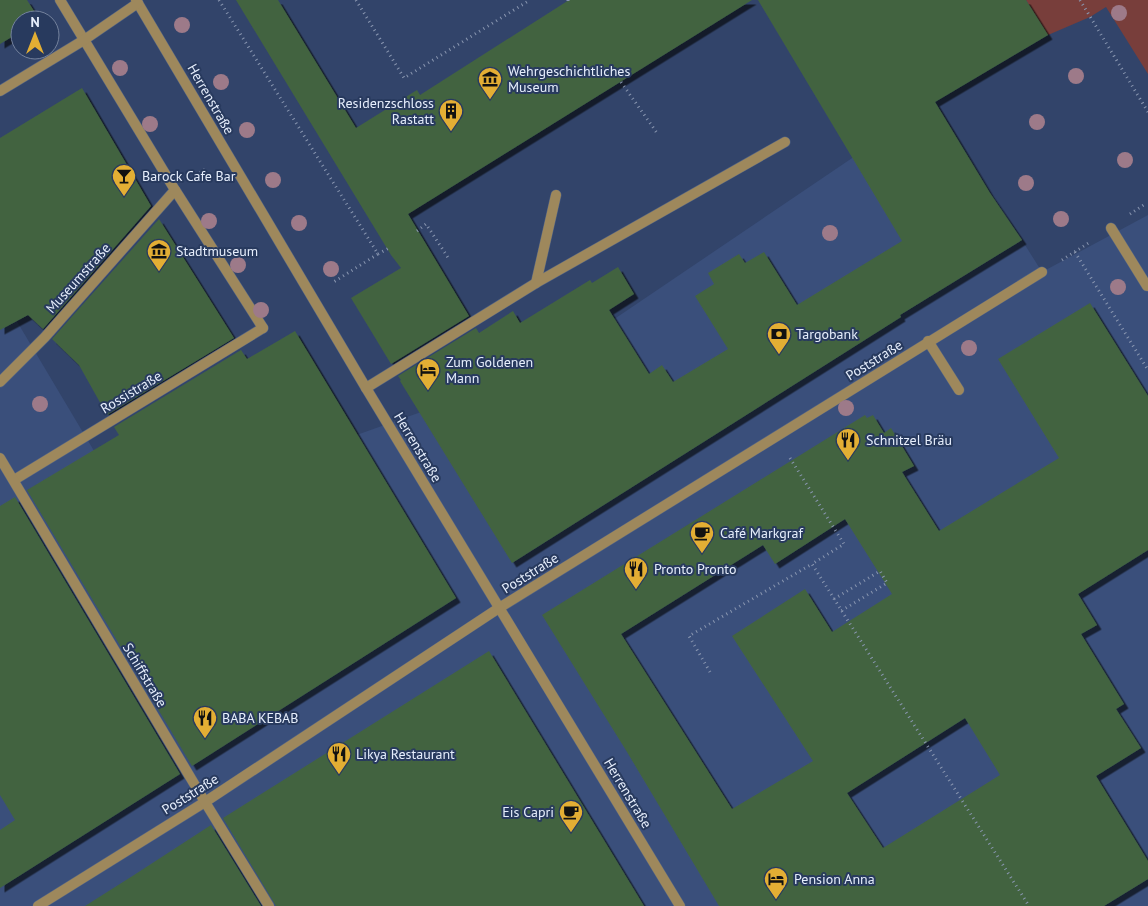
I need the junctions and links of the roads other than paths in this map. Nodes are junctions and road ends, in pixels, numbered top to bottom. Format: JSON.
{"nodes":[{"id":1,"x":60,"y":0,"type":"edge"},
{"id":2,"x":137,"y":2,"type":"edge"},
{"id":3,"x":84,"y":40,"type":"junction"},
{"id":4,"x":0,"y":91,"type":"edge"},
{"id":5,"x":785,"y":142,"type":"dead end"},
{"id":6,"x":175,"y":190,"type":"junction"},
{"id":7,"x":556,"y":195,"type":"dead end"},
{"id":8,"x":1111,"y":228,"type":"dead end"},
{"id":9,"x":1042,"y":272,"type":"dead end"},
{"id":10,"x":536,"y":283,"type":"junction"},
{"id":11,"x":1147,"y":286,"type":"edge"},
{"id":12,"x":928,"y":341,"type":"junction"},
{"id":13,"x":0,"y":382,"type":"edge"},
{"id":14,"x":366,"y":388,"type":"junction"},
{"id":15,"x":958,"y":390,"type":"dead end"},
{"id":16,"x":0,"y":458,"type":"edge"},
{"id":17,"x":14,"y":480,"type":"junction"},
{"id":18,"x":499,"y":608,"type":"junction"},
{"id":19,"x":204,"y":802,"type":"junction"},
{"id":20,"x":38,"y":906,"type":"edge"},
{"id":21,"x":269,"y":906,"type":"edge"},
{"id":22,"x":680,"y":906,"type":"edge"}],
"edges":[{"from":1,"to":3,"type":"street"},
{"from":2,"to":3,"type":"street"},
{"from":2,"to":14,"type":"street","name":"Herrenstraße"},
{"from":3,"to":4,"type":"street"},
{"from":3,"to":6,"type":"street"},
{"from":5,"to":10,"type":"street"},
{"from":6,"to":13,"type":"street","name":"Museumstraße"},
{"from":6,"to":17,"type":"street","name":"Rossistraße"},
{"from":7,"to":10,"type":"street"},
{"from":8,"to":11,"type":"street"},
{"from":9,"to":12,"type":"street","name":"Poststraße"},
{"from":10,"to":14,"type":"street"},
{"from":12,"to":15,"type":"street"},
{"from":12,"to":18,"type":"street","name":"Poststraße"},
{"from":14,"to":18,"type":"street","name":"Herrenstraße"},
{"from":16,"to":17,"type":"street","name":"Schiffstraße"},
{"from":17,"to":19,"type":"street","name":"Schiffstraße"},
{"from":18,"to":19,"type":"street","name":"Poststraße"},
{"from":18,"to":22,"type":"street","name":"Herrenstraße"},
{"from":19,"to":20,"type":"street","name":"Poststraße"},
{"from":19,"to":21,"type":"street","name":"Schiffstraße"}]}
